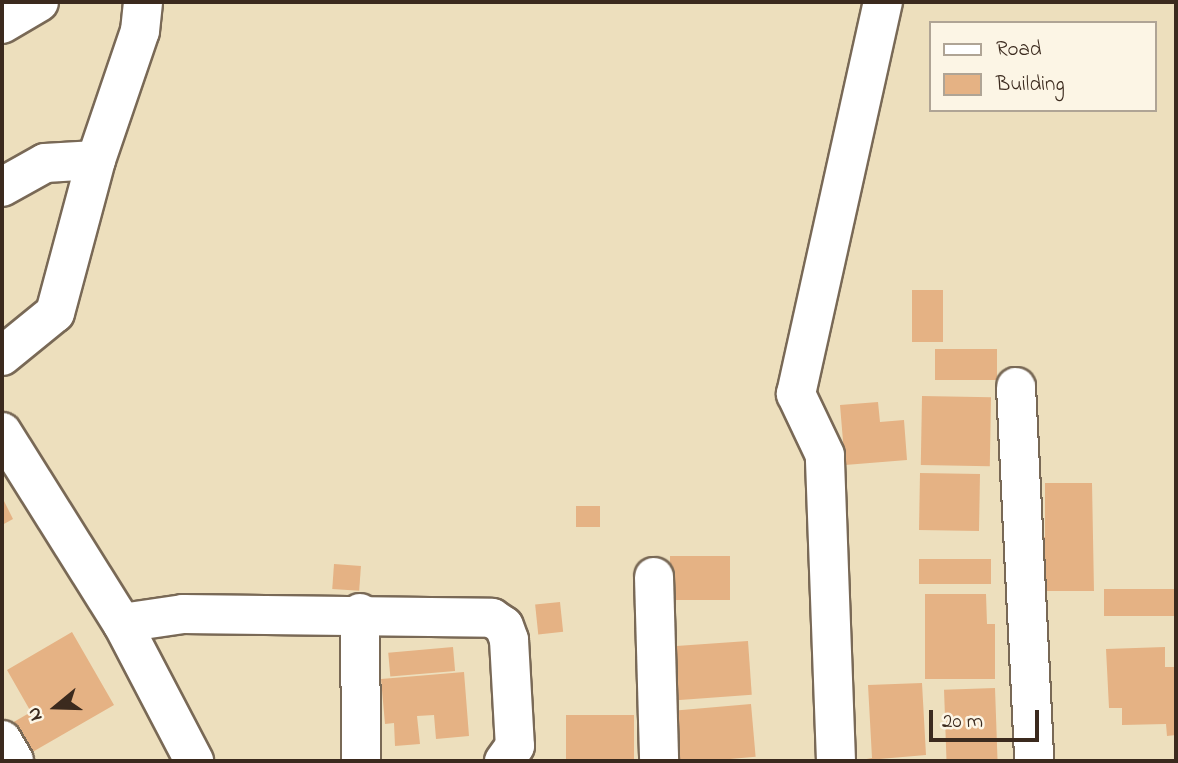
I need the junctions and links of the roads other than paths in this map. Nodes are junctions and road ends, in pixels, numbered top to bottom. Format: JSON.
{"nodes":[{"id":1,"x":39,"y":2,"type":"edge"},
{"id":2,"x":143,"y":2,"type":"edge"},
{"id":3,"x":883,"y":2,"type":"edge"},
{"id":4,"x":2,"y":24,"type":"edge"},
{"id":5,"x":96,"y":160,"type":"junction"},
{"id":6,"x":2,"y":187,"type":"edge"},
{"id":7,"x":2,"y":356,"type":"edge"},
{"id":8,"x":1016,"y":387,"type":"dead end"},
{"id":9,"x":2,"y":432,"type":"edge"},
{"id":10,"x":654,"y":577,"type":"dead end"},
{"id":11,"x":360,"y":613,"type":"junction"},
{"id":12,"x":122,"y":623,"type":"junction"},
{"id":13,"x":2,"y":740,"type":"edge"},
{"id":14,"x":14,"y":761,"type":"edge"},
{"id":15,"x":194,"y":761,"type":"edge"},
{"id":16,"x":361,"y":761,"type":"edge"},
{"id":17,"x":504,"y":761,"type":"edge"},
{"id":18,"x":659,"y":761,"type":"edge"},
{"id":19,"x":836,"y":761,"type":"edge"},
{"id":20,"x":1034,"y":761,"type":"edge"}],
"edges":[{"from":1,"to":4,"type":"street"},
{"from":2,"to":5,"type":"street"},
{"from":3,"to":19,"type":"street"},
{"from":5,"to":6,"type":"street"},
{"from":5,"to":7,"type":"street"},
{"from":8,"to":20,"type":"street"},
{"from":9,"to":12,"type":"street"},
{"from":10,"to":18,"type":"street"},
{"from":11,"to":12,"type":"street"},
{"from":11,"to":16,"type":"street"},
{"from":11,"to":17,"type":"street"},
{"from":12,"to":15,"type":"street"},
{"from":13,"to":14,"type":"street"}]}
